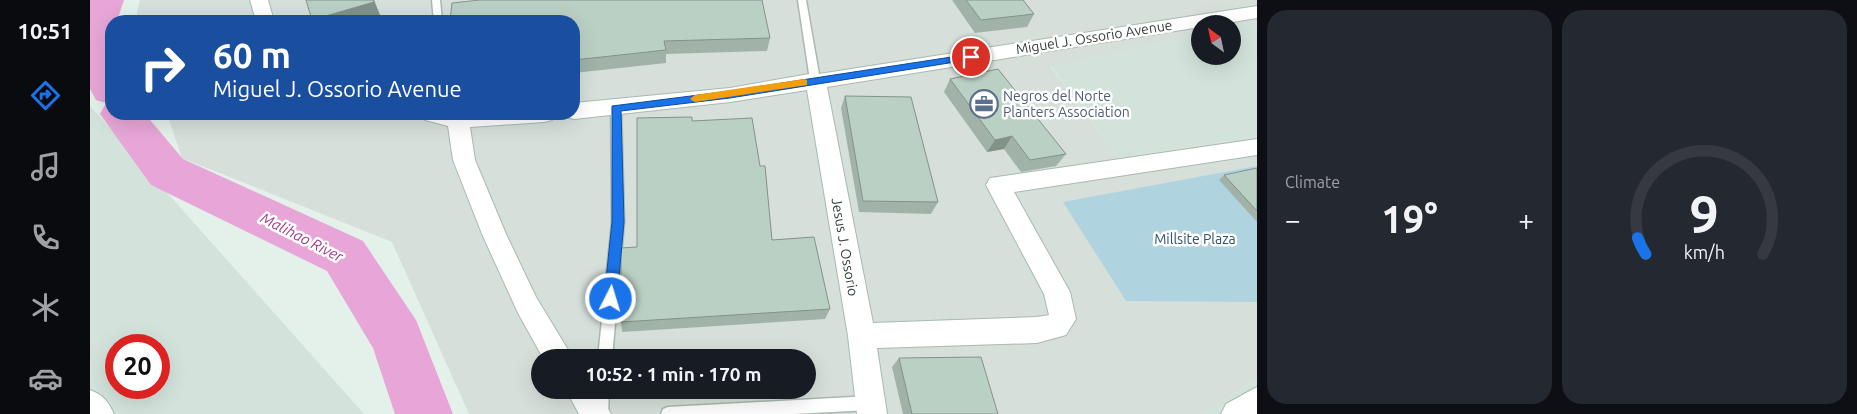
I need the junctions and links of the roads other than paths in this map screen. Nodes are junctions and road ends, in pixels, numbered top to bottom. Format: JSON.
{"nodes":[{"id":1,"x":260,"y":0,"type":"edge"},
{"id":2,"x":436,"y":0,"type":"edge"},
{"id":3,"x":802,"y":0,"type":"edge"},
{"id":4,"x":1257,"y":12,"type":"edge"},
{"id":5,"x":264,"y":15,"type":"edge"},
{"id":6,"x":437,"y":15,"type":"edge"},
{"id":7,"x":814,"y":80,"type":"junction"},
{"id":8,"x":616,"y":108,"type":"junction"},
{"id":9,"x":580,"y":111,"type":"edge"},
{"id":10,"x":458,"y":120,"type":"edge"},
{"id":11,"x":1257,"y":147,"type":"edge"},
{"id":12,"x":862,"y":336,"type":"junction"},
{"id":13,"x":554,"y":349,"type":"edge"},
{"id":14,"x":606,"y":349,"type":"edge"},
{"id":15,"x":586,"y":399,"type":"edge"},
{"id":16,"x":602,"y":399,"type":"edge"},
{"id":17,"x":1257,"y":400,"type":"edge"},
{"id":18,"x":90,"y":404,"type":"edge"},
{"id":19,"x":871,"y":409,"type":"edge"},
{"id":20,"x":99,"y":414,"type":"edge"},
{"id":21,"x":596,"y":414,"type":"edge"},
{"id":22,"x":601,"y":414,"type":"edge"},
{"id":23,"x":668,"y":414,"type":"edge"},
{"id":24,"x":1236,"y":414,"type":"edge"}],
"edges":[{"from":1,"to":5,"type":"street"},
{"from":2,"to":6,"type":"lane"},
{"from":3,"to":7,"type":"lane"},
{"from":4,"to":7,"type":"street","name":"Miguel J. Ossorio Avenue"},
{"from":7,"to":8,"type":"street","name":"Miguel J. Ossorio Avenue"},
{"from":7,"to":12,"type":"street","name":"Jesus J. Ossorio"},
{"from":8,"to":9,"type":"street","name":"Miguel J. Ossorio Avenue"},
{"from":8,"to":14,"type":"lane"},
{"from":10,"to":13,"type":"street"},
{"from":11,"to":12,"type":"street"},
{"from":12,"to":19,"type":"street","name":"Jesus J. Ossorio"},
{"from":15,"to":21,"type":"street"},
{"from":16,"to":22,"type":"lane"},
{"from":17,"to":24,"type":"street"},
{"from":18,"to":20,"type":"street"},
{"from":19,"to":23,"type":"lane"}]}
